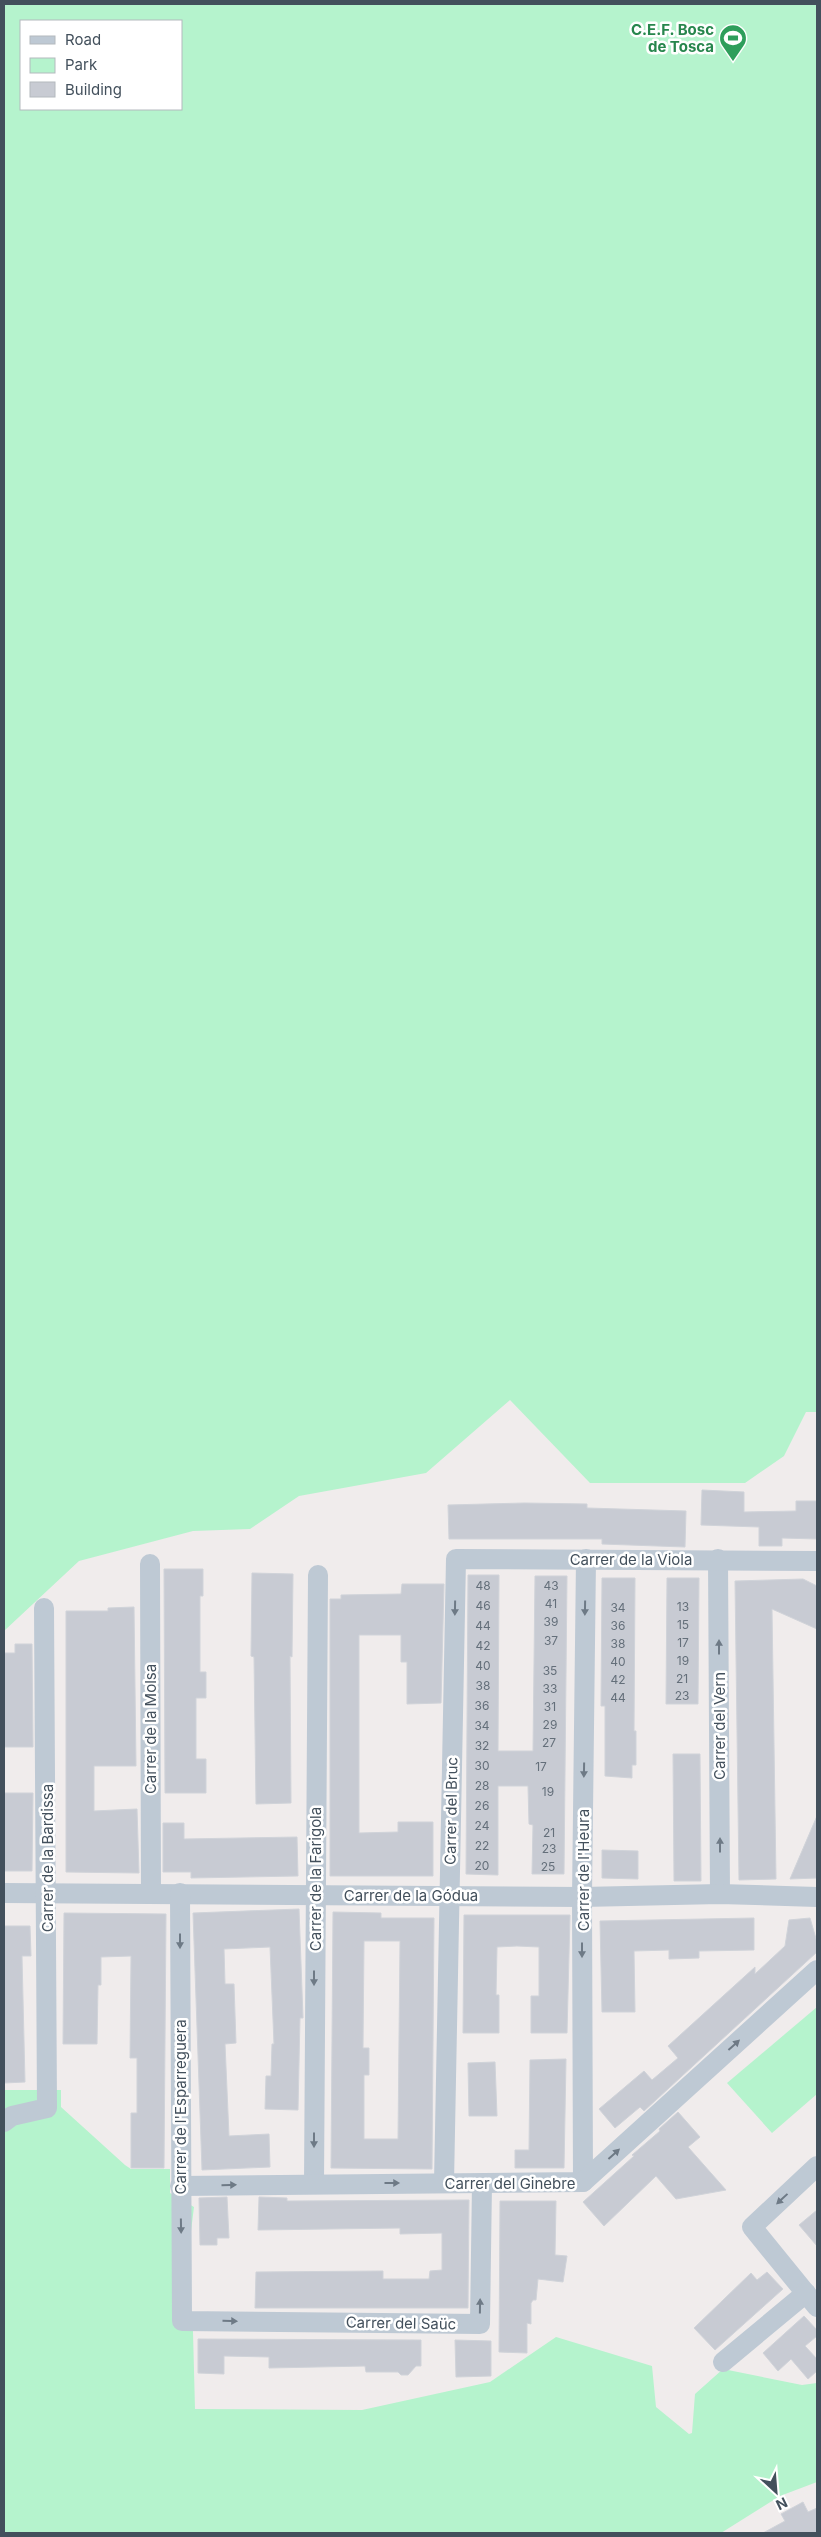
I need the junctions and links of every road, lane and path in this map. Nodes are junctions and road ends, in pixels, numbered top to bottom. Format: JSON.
{"nodes":[{"id":1,"x":456,"y":1559,"type":"joint"},
{"id":2,"x":586,"y":1559,"type":"junction"},
{"id":3,"x":718,"y":1559,"type":"junction"},
{"id":4,"x":814,"y":1563,"type":"edge"},
{"id":5,"x":150,"y":1564,"type":"dead end"},
{"id":6,"x":318,"y":1575,"type":"dead end"},
{"id":7,"x":44,"y":1608,"type":"dead end"},
{"id":8,"x":180,"y":1892,"type":"junction"},
{"id":9,"x":4,"y":1893,"type":"edge"},
{"id":10,"x":47,"y":1893,"type":"junction"},
{"id":11,"x":151,"y":1893,"type":"junction"},
{"id":12,"x":314,"y":1894,"type":"junction"},
{"id":13,"x":720,"y":1894,"type":"junction"},
{"id":14,"x":449,"y":1895,"type":"junction"},
{"id":15,"x":582,"y":1897,"type":"junction"},
{"id":16,"x":817,"y":1897,"type":"edge"},
{"id":17,"x":817,"y":1970,"type":"edge"},
{"id":18,"x":4,"y":2122,"type":"edge"},
{"id":19,"x":817,"y":2166,"type":"edge"},
{"id":20,"x":583,"y":2182,"type":"junction"},
{"id":21,"x":444,"y":2183,"type":"junction"},
{"id":22,"x":482,"y":2183,"type":"junction"},
{"id":23,"x":314,"y":2184,"type":"junction"},
{"id":24,"x":180,"y":2186,"type":"junction"},
{"id":25,"x":812,"y":2300,"type":"edge"},
{"id":26,"x":182,"y":2321,"type":"joint"},
{"id":27,"x":723,"y":2362,"type":"dead end"}],
"edges":[{"from":1,"to":2,"type":"street","name":"Carrer de la Viola"},
{"from":1,"to":14,"type":"street","name":"Carrer del Bruc","one_way":true},
{"from":2,"to":3,"type":"street","name":"Carrer de la Viola"},
{"from":2,"to":15,"type":"street","name":"Carrer de l'Heura","one_way":true},
{"from":3,"to":4,"type":"street","name":"Carrer de la Viola"},
{"from":13,"to":3,"type":"street","name":"Carrer del Vern","one_way":true},
{"from":5,"to":11,"type":"street","name":"Carrer de la Molsa"},
{"from":6,"to":12,"type":"street","name":"Carrer de la Farigola"},
{"from":7,"to":10,"type":"street","name":"Carrer de la Bardissa"},
{"from":8,"to":11,"type":"street","name":"Carrer de la Gódua"},
{"from":8,"to":12,"type":"street","name":"Carrer de la Gódua"},
{"from":8,"to":24,"type":"street","name":"Carrer de l'Esparreguera","one_way":true},
{"from":9,"to":10,"type":"street","name":"Carrer de la Gódua"},
{"from":10,"to":11,"type":"street","name":"Carrer de la Gódua"},
{"from":10,"to":18,"type":"street","name":"Carrer de la Bardissa"},
{"from":12,"to":14,"type":"street","name":"Carrer de la Gódua"},
{"from":12,"to":23,"type":"street","name":"Carrer de la Farigola","one_way":true},
{"from":13,"to":15,"type":"street","name":"Carrer de la Gódua"},
{"from":13,"to":16,"type":"street","name":"Carrer de la Gódua"},
{"from":14,"to":15,"type":"street","name":"Carrer de la Gódua"},
{"from":14,"to":21,"type":"street","name":"Carrer del Bruc"},
{"from":15,"to":20,"type":"street","name":"Carrer de l'Heura","one_way":true},
{"from":20,"to":17,"type":"street","name":"Carrer del Ginebre","one_way":true},
{"from":19,"to":25,"type":"street","one_way":true},
{"from":20,"to":22,"type":"street","name":"Carrer del Ginebre"},
{"from":21,"to":22,"type":"street","name":"Carrer del Ginebre"},
{"from":23,"to":21,"type":"street","name":"Carrer del Ginebre","one_way":true},
{"from":26,"to":22,"type":"street","name":"Carrer del Saüc","one_way":true},
{"from":24,"to":23,"type":"street","name":"Carrer del Ginebre","one_way":true},
{"from":24,"to":26,"type":"street","name":"Carrer de l'Esparreguera","one_way":true},
{"from":25,"to":27,"type":"street"}]}
